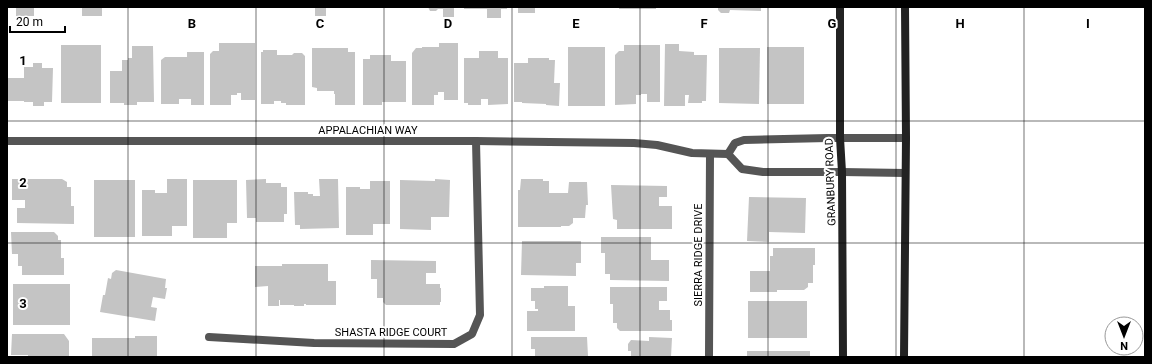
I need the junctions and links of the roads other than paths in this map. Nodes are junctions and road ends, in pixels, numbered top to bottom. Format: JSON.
{"nodes":[{"id":1,"x":840,"y":7,"type":"edge"},
{"id":2,"x":906,"y":7,"type":"edge"},
{"id":3,"x":840,"y":138,"type":"junction"},
{"id":4,"x":906,"y":138,"type":"junction"},
{"id":5,"x":7,"y":140,"type":"edge"},
{"id":6,"x":476,"y":140,"type":"junction"},
{"id":7,"x":710,"y":154,"type":"junction"},
{"id":8,"x":728,"y":154,"type":"junction"},
{"id":9,"x":842,"y":172,"type":"junction"},
{"id":10,"x":905,"y":173,"type":"junction"},
{"id":11,"x":209,"y":337,"type":"dead end"},
{"id":12,"x":709,"y":357,"type":"edge"},
{"id":13,"x":843,"y":357,"type":"edge"},
{"id":14,"x":904,"y":357,"type":"edge"}],
"edges":[{"from":1,"to":3,"type":"main road","name":"GRANBURY ROAD"},
{"from":2,"to":4,"type":"main road"},
{"from":3,"to":4,"type":"street"},
{"from":3,"to":8,"type":"street"},
{"from":3,"to":9,"type":"main road","name":"GRANBURY ROAD"},
{"from":4,"to":10,"type":"main road"},
{"from":5,"to":6,"type":"street","name":"APPALACHIAN WAY"},
{"from":6,"to":7,"type":"street","name":"APPALACHIAN WAY"},
{"from":6,"to":11,"type":"street","name":"SHASTA RIDGE COURT"},
{"from":7,"to":8,"type":"street","name":"APPALACHIAN WAY"},
{"from":7,"to":12,"type":"street","name":"SIERRA RIDGE DRIVE"},
{"from":8,"to":9,"type":"street"},
{"from":9,"to":10,"type":"street"},
{"from":9,"to":13,"type":"main road","name":"GRANBURY ROAD"},
{"from":10,"to":14,"type":"main road"}]}
